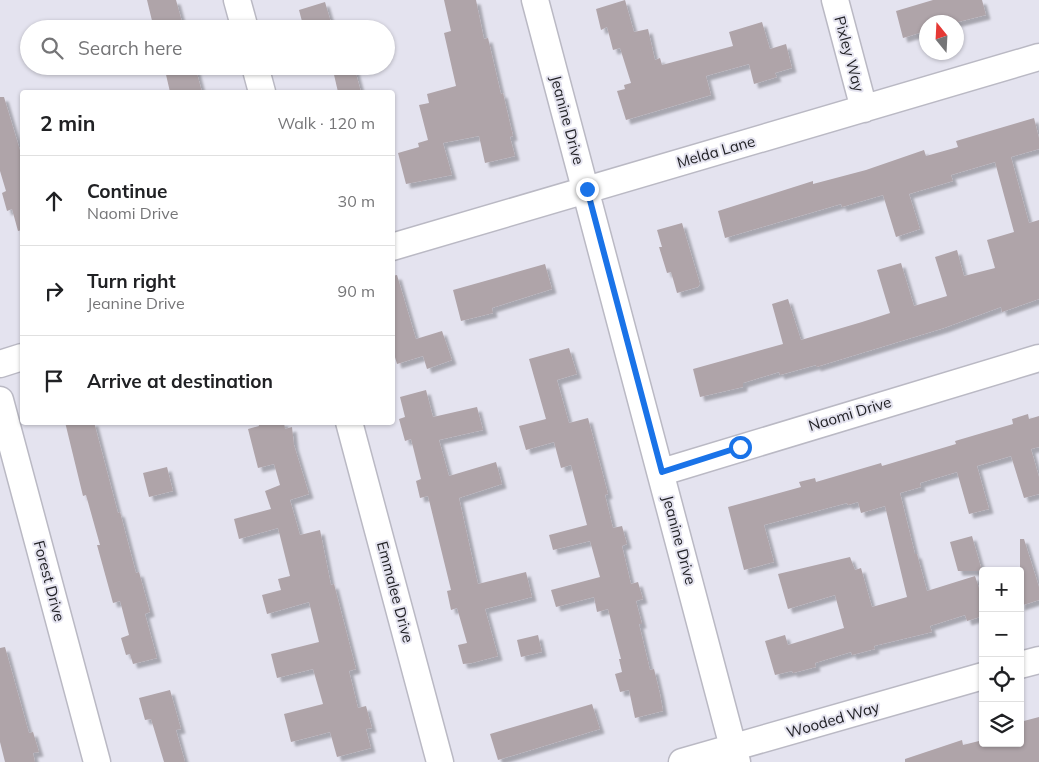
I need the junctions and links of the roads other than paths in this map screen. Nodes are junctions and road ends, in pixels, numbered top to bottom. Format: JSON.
{"nodes":[{"id":1,"x":237,"y":0,"type":"edge"},
{"id":2,"x":535,"y":0,"type":"edge"},
{"id":3,"x":835,"y":0,"type":"edge"},
{"id":4,"x":243,"y":20,"type":"edge"},
{"id":5,"x":1039,"y":57,"type":"edge"},
{"id":6,"x":257,"y":75,"type":"edge"},
{"id":7,"x":261,"y":90,"type":"edge"},
{"id":8,"x":864,"y":109,"type":"junction"},
{"id":9,"x":587,"y":189,"type":"junction"},
{"id":10,"x":395,"y":246,"type":"edge"},
{"id":11,"x":1039,"y":358,"type":"edge"},
{"id":12,"x":20,"y":359,"type":"edge"},
{"id":13,"x":0,"y":364,"type":"edge"},
{"id":14,"x":0,"y":400,"type":"edge"},
{"id":15,"x":350,"y":425,"type":"edge"},
{"id":16,"x":662,"y":472,"type":"junction"},
{"id":17,"x":1039,"y":660,"type":"edge"},
{"id":18,"x":1024,"y":664,"type":"edge"},
{"id":19,"x":979,"y":677,"type":"edge"},
{"id":20,"x":735,"y":754,"type":"edge"},
{"id":21,"x":97,"y":762,"type":"edge"},
{"id":22,"x":440,"y":762,"type":"edge"},
{"id":23,"x":682,"y":762,"type":"edge"}],
"edges":[{"from":1,"to":4,"type":"street"},
{"from":2,"to":9,"type":"street","name":"Jeanine Drive"},
{"from":3,"to":8,"type":"street","name":"Pixley Way"},
{"from":5,"to":8,"type":"street","name":"Melda Lane"},
{"from":6,"to":7,"type":"street"},
{"from":8,"to":9,"type":"street","name":"Melda Lane"},
{"from":9,"to":10,"type":"street","name":"Melda Lane"},
{"from":9,"to":16,"type":"street","name":"Jeanine Drive"},
{"from":11,"to":16,"type":"street","name":"Naomi Drive"},
{"from":12,"to":13,"type":"street"},
{"from":14,"to":21,"type":"street","name":"Forest Drive"},
{"from":15,"to":22,"type":"street","name":"Emmalee Drive"},
{"from":16,"to":20,"type":"street","name":"Jeanine Drive"},
{"from":17,"to":18,"type":"street"},
{"from":19,"to":20,"type":"street","name":"Wooded Way"},
{"from":20,"to":23,"type":"street","name":"Wooded Way"}]}
